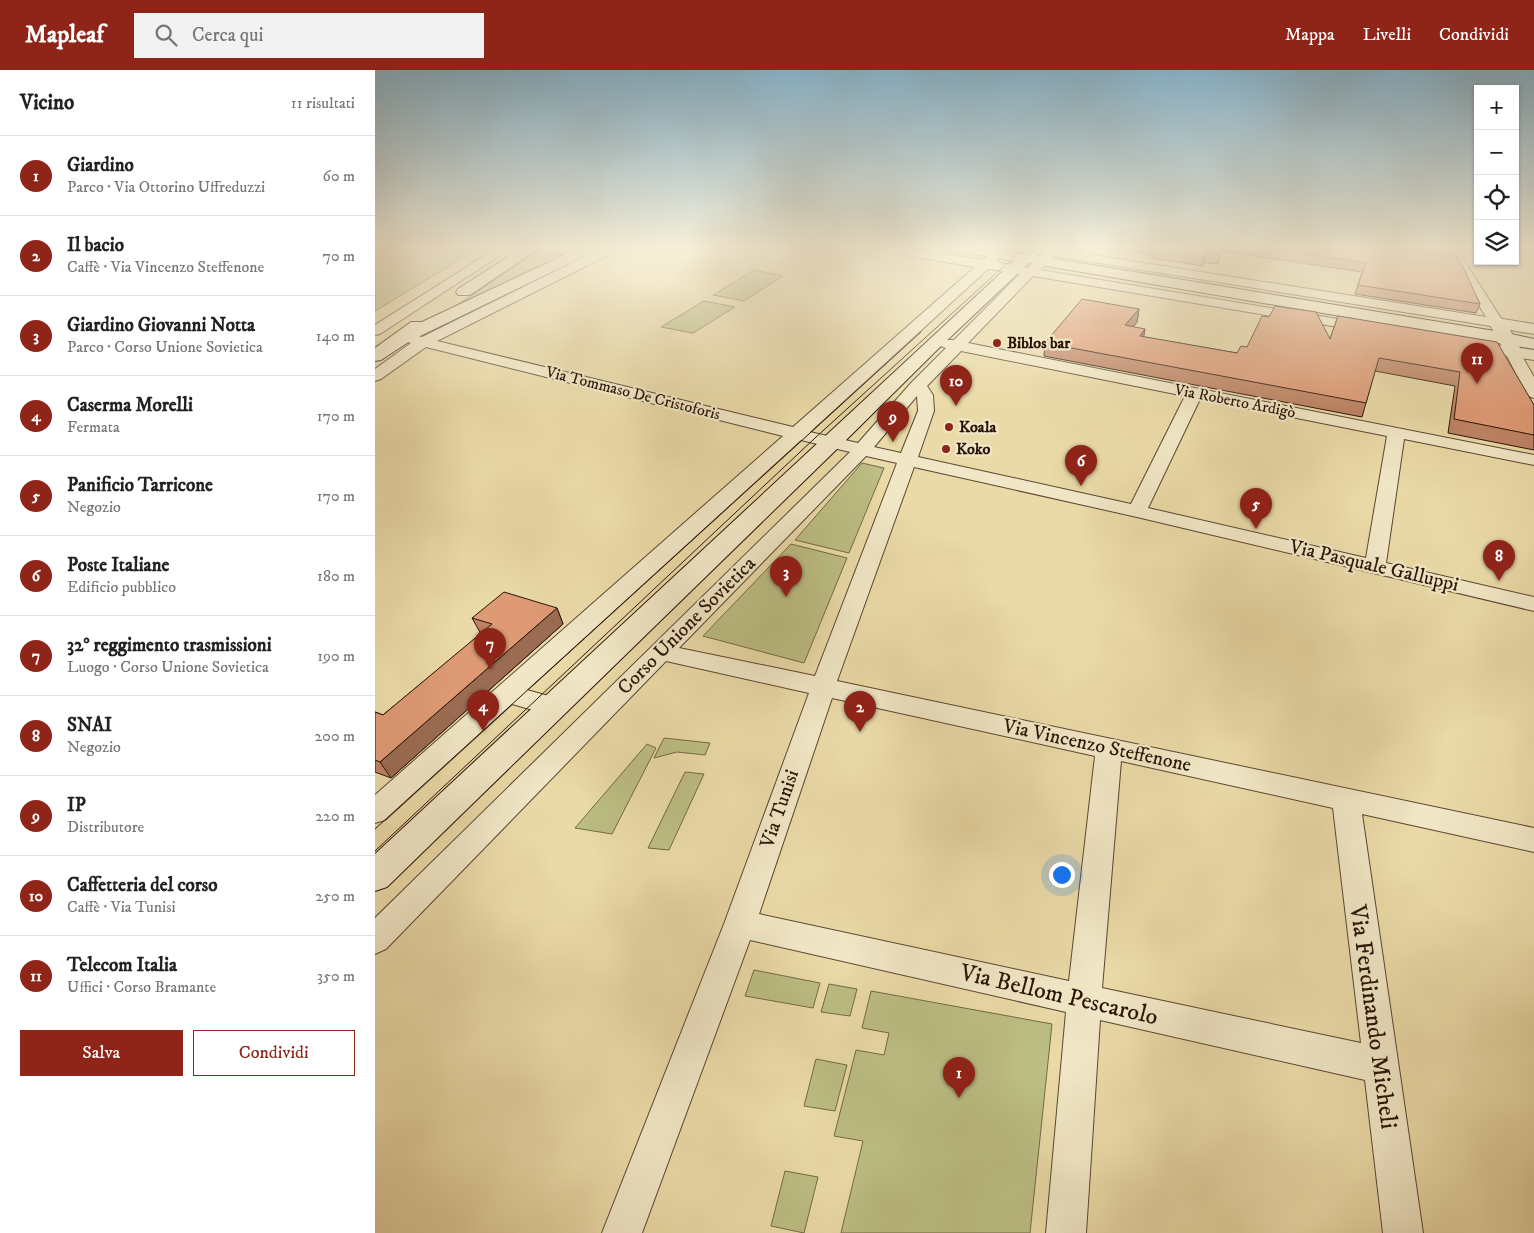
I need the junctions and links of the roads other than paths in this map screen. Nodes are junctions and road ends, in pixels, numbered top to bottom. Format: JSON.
{"nodes":[{"id":1,"x":421,"y":302,"type":"edge"},
{"id":2,"x":449,"y":302,"type":"edge"},
{"id":3,"x":477,"y":302,"type":"edge"},
{"id":4,"x":503,"y":302,"type":"edge"},
{"id":5,"x":929,"y":302,"type":"edge"},
{"id":6,"x":981,"y":302,"type":"edge"},
{"id":7,"x":1000,"y":302,"type":"edge"},
{"id":8,"x":1250,"y":302,"type":"edge"},
{"id":9,"x":1261,"y":302,"type":"edge"},
{"id":10,"x":1351,"y":302,"type":"edge"},
{"id":11,"x":1484,"y":302,"type":"edge"},
{"id":12,"x":1271,"y":305,"type":"junction"},
{"id":13,"x":1497,"y":323,"type":"junction"},
{"id":14,"x":1534,"y":329,"type":"edge"},
{"id":15,"x":375,"y":332,"type":"edge"},
{"id":16,"x":404,"y":337,"type":"junction"},
{"id":17,"x":1534,"y":339,"type":"edge"},
{"id":18,"x":936,"y":341,"type":"junction"},
{"id":19,"x":423,"y":342,"type":"junction"},
{"id":20,"x":1534,"y":344,"type":"edge"},
{"id":21,"x":958,"y":345,"type":"junction"},
{"id":22,"x":1510,"y":345,"type":"junction"},
{"id":23,"x":1534,"y":355,"type":"edge"},
{"id":24,"x":375,"y":356,"type":"edge"},
{"id":25,"x":375,"y":376,"type":"edge"},
{"id":26,"x":918,"y":385,"type":"junction"},
{"id":27,"x":1195,"y":393,"type":"junction"},
{"id":28,"x":1534,"y":393,"type":"edge"},
{"id":29,"x":797,"y":433,"type":"junction"},
{"id":30,"x":1396,"y":433,"type":"junction"},
{"id":31,"x":832,"y":443,"type":"junction"},
{"id":32,"x":862,"y":450,"type":"junction"},
{"id":33,"x":908,"y":460,"type":"junction"},
{"id":34,"x":1534,"y":460,"type":"edge"},
{"id":35,"x":1137,"y":511,"type":"junction"},
{"id":36,"x":1375,"y":566,"type":"junction"},
{"id":37,"x":1534,"y":604,"type":"edge"},
{"id":38,"x":659,"y":652,"type":"junction"},
{"id":39,"x":823,"y":687,"type":"junction"},
{"id":40,"x":507,"y":694,"type":"junction"},
{"id":41,"x":554,"y":707,"type":"junction"},
{"id":42,"x":1109,"y":749,"type":"junction"},
{"id":43,"x":1345,"y":800,"type":"junction"},
{"id":44,"x":375,"y":812,"type":"edge"},
{"id":45,"x":1534,"y":840,"type":"edge"},
{"id":46,"x":375,"y":876,"type":"edge"},
{"id":47,"x":740,"y":924,"type":"junction"},
{"id":48,"x":375,"y":939,"type":"edge"},
{"id":49,"x":1085,"y":1001,"type":"junction"},
{"id":50,"x":1379,"y":1065,"type":"junction"},
{"id":51,"x":622,"y":1233,"type":"edge"},
{"id":52,"x":1066,"y":1233,"type":"edge"},
{"id":53,"x":1403,"y":1233,"type":"edge"}],
"edges":[{"from":1,"to":15,"type":"street"},
{"from":2,"to":16,"type":"main road"},
{"from":3,"to":16,"type":"main road"},
{"from":4,"to":19,"type":"street"},
{"from":5,"to":29,"type":"street"},
{"from":6,"to":18,"type":"main road","name":"Corso Unione Sovietica"},
{"from":7,"to":21,"type":"street","name":"Corso Unione Sovietica"},
{"from":8,"to":12,"type":"street"},
{"from":9,"to":12,"type":"main road"},
{"from":10,"to":13,"type":"street"},
{"from":11,"to":13,"type":"street"},
{"from":12,"to":22,"type":"main road"},
{"from":13,"to":14,"type":"main road"},
{"from":13,"to":22,"type":"main road"},
{"from":16,"to":19,"type":"street","name":"Via Tommaso De Cristoforis"},
{"from":16,"to":24,"type":"main road"},
{"from":17,"to":22,"type":"main road"},
{"from":18,"to":21,"type":"street","name":"Via Roberto Ardigò"},
{"from":18,"to":31,"type":"main road","name":"Corso Unione Sovietica"},
{"from":19,"to":25,"type":"street"},
{"from":19,"to":29,"type":"street","name":"Via Tommaso De Cristoforis"},
{"from":20,"to":22,"type":"main road"},
{"from":21,"to":26,"type":"street","name":"Corso Unione Sovietica"},
{"from":21,"to":27,"type":"street","name":"Via Roberto Ardigò"},
{"from":22,"to":23,"type":"main road"},
{"from":22,"to":28,"type":"street"},
{"from":26,"to":32,"type":"street","name":"Corso Unione Sovietica"},
{"from":26,"to":33,"type":"street","name":"Via Tunisi"},
{"from":27,"to":30,"type":"street","name":"Via Roberto Ardigò"},
{"from":27,"to":35,"type":"street"},
{"from":29,"to":31,"type":"street","name":"Via Tommaso De Cristoforis"},
{"from":29,"to":40,"type":"street"},
{"from":30,"to":34,"type":"street","name":"Via Roberto Ardigò"},
{"from":30,"to":36,"type":"street"},
{"from":31,"to":32,"type":"street","name":"Via Tommaso De Cristoforis"},
{"from":31,"to":41,"type":"main road","name":"Corso Unione Sovietica"},
{"from":32,"to":33,"type":"street","name":"Via Pasquale Galluppi"},
{"from":32,"to":38,"type":"street","name":"Corso Unione Sovietica"},
{"from":33,"to":35,"type":"street","name":"Via Pasquale Galluppi"},
{"from":33,"to":39,"type":"street","name":"Via Tunisi"},
{"from":35,"to":36,"type":"street","name":"Via Pasquale Galluppi"},
{"from":36,"to":37,"type":"street","name":"Via Pasquale Galluppi"},
{"from":38,"to":39,"type":"street","name":"Via Vincenzo Steffenone"},
{"from":38,"to":48,"type":"street","name":"Corso Unione Sovietica"},
{"from":39,"to":42,"type":"street","name":"Via Vincenzo Steffenone"},
{"from":39,"to":47,"type":"street","name":"Via Tunisi"},
{"from":40,"to":41,"type":"street"},
{"from":40,"to":44,"type":"street"},
{"from":41,"to":46,"type":"main road","name":"Corso Unione Sovietica"},
{"from":42,"to":43,"type":"street","name":"Via Vincenzo Steffenone"},
{"from":42,"to":49,"type":"street"},
{"from":43,"to":45,"type":"street","name":"Via Vincenzo Steffenone"},
{"from":43,"to":50,"type":"street","name":"Via Ferdinando Micheli"},
{"from":47,"to":49,"type":"street","name":"Via Bellom Pescarolo"},
{"from":47,"to":51,"type":"street","name":"Via Tunisi"},
{"from":49,"to":50,"type":"street","name":"Via Bellom Pescarolo"},
{"from":49,"to":52,"type":"street"},
{"from":50,"to":53,"type":"street","name":"Via Ferdinando Micheli"}]}
